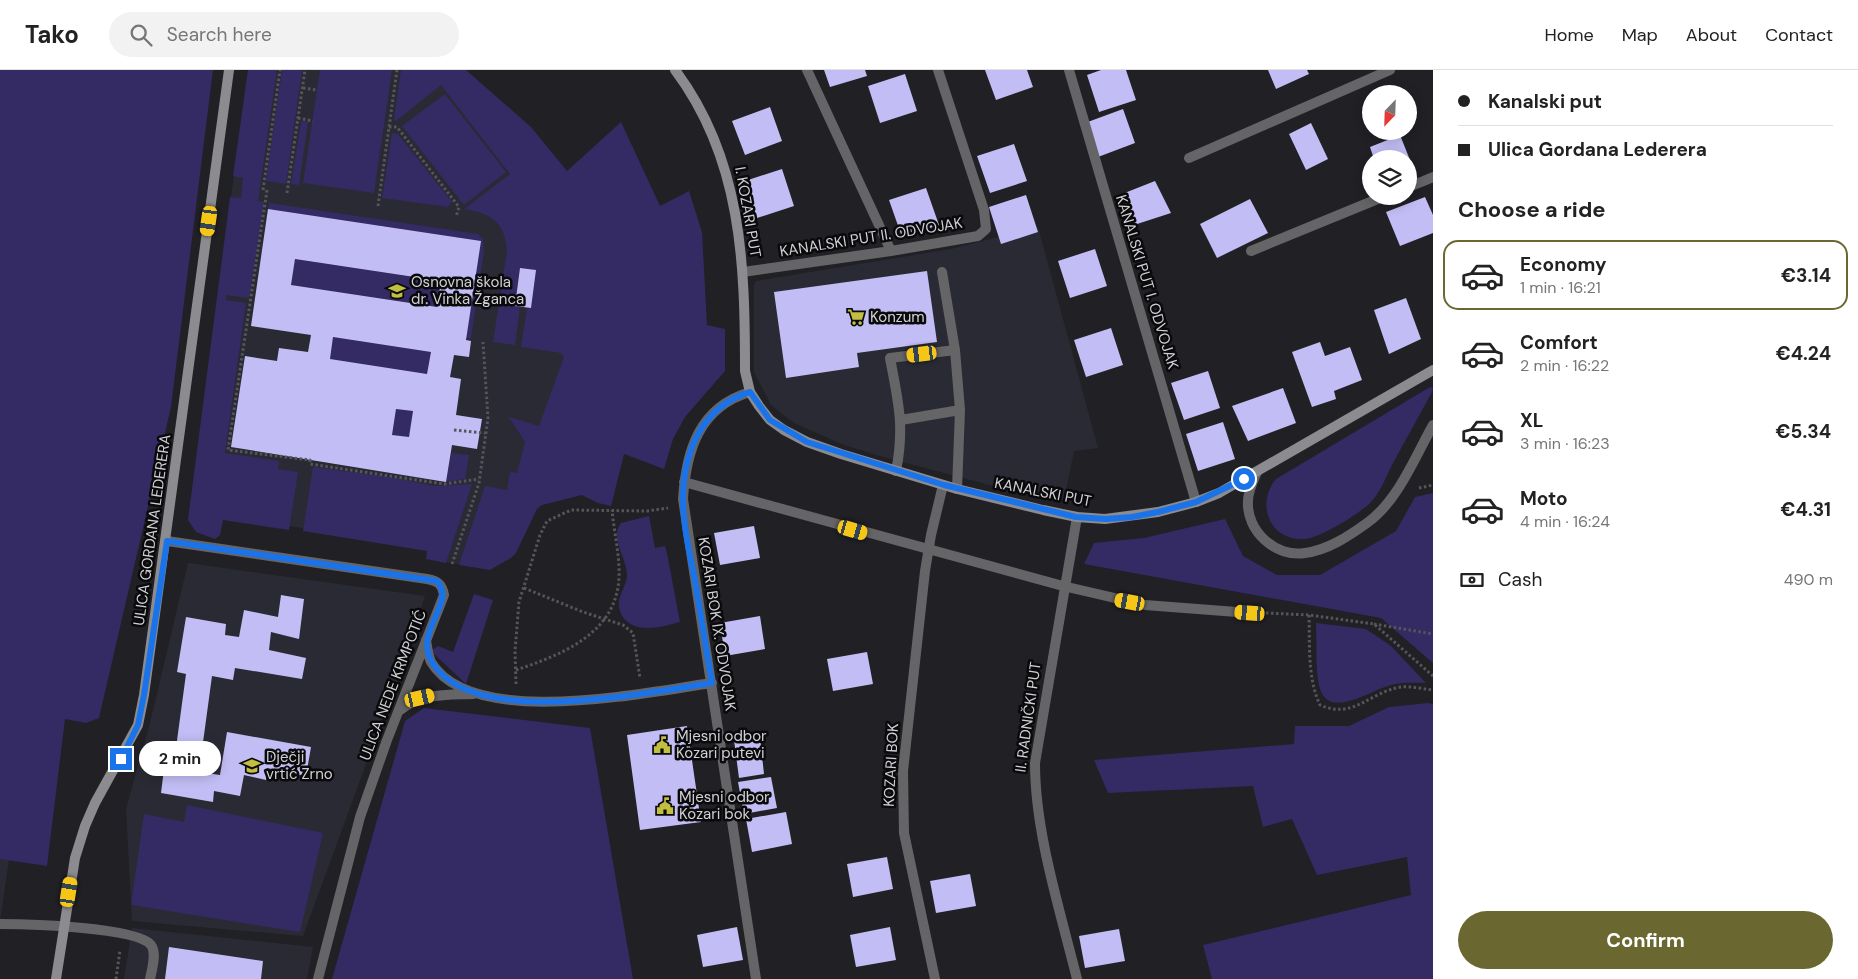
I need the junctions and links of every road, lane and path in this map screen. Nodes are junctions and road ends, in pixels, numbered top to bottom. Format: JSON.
{"nodes":[{"id":1,"x":229,"y":70,"type":"edge"},
{"id":2,"x":280,"y":70,"type":"edge"},
{"id":3,"x":305,"y":70,"type":"edge"},
{"id":4,"x":397,"y":70,"type":"edge"},
{"id":5,"x":675,"y":70,"type":"edge"},
{"id":6,"x":807,"y":70,"type":"edge"},
{"id":7,"x":938,"y":70,"type":"edge"},
{"id":8,"x":1069,"y":70,"type":"edge"},
{"id":9,"x":1390,"y":70,"type":"edge"},
{"id":10,"x":302,"y":88,"type":"junction"},
{"id":11,"x":317,"y":90,"type":"dead end"},
{"id":12,"x":298,"y":118,"type":"junction"},
{"id":13,"x":313,"y":120,"type":"dead end"},
{"id":14,"x":389,"y":127,"type":"junction"},
{"id":15,"x":1189,"y":158,"type":"dead end"},
{"id":16,"x":1433,"y":177,"type":"edge"},
{"id":17,"x":1417,"y":183,"type":"edge"},
{"id":18,"x":287,"y":193,"type":"dead end"},
{"id":19,"x":1363,"y":205,"type":"edge"},
{"id":20,"x":378,"y":206,"type":"dead end"},
{"id":21,"x":456,"y":217,"type":"dead end"},
{"id":22,"x":891,"y":251,"type":"junction"},
{"id":23,"x":1251,"y":251,"type":"dead end"},
{"id":24,"x":742,"y":272,"type":"junction"},
{"id":25,"x":942,"y":272,"type":"dead end"},
{"id":26,"x":744,"y":313,"type":"joint"},
{"id":27,"x":483,"y":342,"type":"dead end"},
{"id":28,"x":955,"y":350,"type":"junction"},
{"id":29,"x":1433,"y":370,"type":"edge"},
{"id":30,"x":750,"y":392,"type":"junction"},
{"id":31,"x":960,"y":410,"type":"junction"},
{"id":32,"x":901,"y":420,"type":"junction"},
{"id":33,"x":1433,"y":425,"type":"edge"},
{"id":34,"x":454,"y":430,"type":"dead end"},
{"id":35,"x":486,"y":433,"type":"junction"},
{"id":36,"x":896,"y":471,"type":"junction"},
{"id":37,"x":1257,"y":472,"type":"junction"},
{"id":38,"x":479,"y":479,"type":"junction"},
{"id":39,"x":684,"y":482,"type":"junction"},
{"id":40,"x":944,"y":485,"type":"junction"},
{"id":41,"x":1433,"y":485,"type":"edge"},
{"id":42,"x":956,"y":488,"type":"junction"},
{"id":43,"x":1412,"y":490,"type":"dead end"},
{"id":44,"x":1196,"y":502,"type":"junction"},
{"id":45,"x":683,"y":506,"type":"junction"},
{"id":46,"x":612,"y":510,"type":"junction"},
{"id":47,"x":1076,"y":517,"type":"junction"},
{"id":48,"x":167,"y":541,"type":"junction"},
{"id":49,"x":929,"y":551,"type":"junction"},
{"id":50,"x":452,"y":564,"type":"dead end"},
{"id":51,"x":1063,"y":586,"type":"junction"},
{"id":52,"x":524,"y":588,"type":"junction"},
{"id":53,"x":1250,"y":613,"type":"joint"},
{"id":54,"x":1309,"y":615,"type":"junction"},
{"id":55,"x":606,"y":619,"type":"junction"},
{"id":56,"x":1374,"y":624,"type":"junction"},
{"id":57,"x":1433,"y":634,"type":"edge"},
{"id":58,"x":426,"y":640,"type":"junction"},
{"id":59,"x":516,"y":670,"type":"junction"},
{"id":60,"x":1433,"y":676,"type":"edge"},
{"id":61,"x":712,"y":683,"type":"junction"},
{"id":62,"x":1433,"y":690,"type":"edge"},
{"id":63,"x":643,"y":693,"type":"junction"},
{"id":64,"x":479,"y":694,"type":"junction"},
{"id":65,"x":517,"y":700,"type":"junction"},
{"id":66,"x":398,"y":711,"type":"junction"},
{"id":67,"x":0,"y":924,"type":"edge"},
{"id":68,"x":63,"y":925,"type":"junction"},
{"id":69,"x":123,"y":935,"type":"junction"},
{"id":70,"x":56,"y":979,"type":"edge"},
{"id":71,"x":116,"y":979,"type":"edge"},
{"id":72,"x":150,"y":979,"type":"edge"},
{"id":73,"x":318,"y":979,"type":"edge"},
{"id":74,"x":756,"y":979,"type":"edge"},
{"id":75,"x":935,"y":979,"type":"edge"},
{"id":76,"x":1076,"y":979,"type":"edge"}],
"edges":[{"from":1,"to":48,"type":"street","name":"ULICA GORDANA LEDERERA"},
{"from":2,"to":38,"type":"path"},
{"from":3,"to":10,"type":"path"},
{"from":4,"to":14,"type":"path"},
{"from":5,"to":24,"type":"street","name":"I. KOZARI PUT"},
{"from":6,"to":22,"type":"street"},
{"from":7,"to":22,"type":"street","name":"KANALSKI PUT II. ODVOJAK"},
{"from":8,"to":44,"type":"street","name":"KANALSKI PUT I. ODVOJAK"},
{"from":9,"to":15,"type":"street"},
{"from":10,"to":11,"type":"path"},
{"from":10,"to":12,"type":"path"},
{"from":12,"to":13,"type":"path"},
{"from":12,"to":18,"type":"path"},
{"from":14,"to":20,"type":"path"},
{"from":14,"to":21,"type":"path"},
{"from":16,"to":17,"type":"street"},
{"from":19,"to":23,"type":"street"},
{"from":22,"to":24,"type":"street","name":"KANALSKI PUT II. ODVOJAK"},
{"from":24,"to":26,"type":"street","name":"I. KOZARI PUT"},
{"from":25,"to":28,"type":"street"},
{"from":26,"to":30,"type":"street","name":"KANALSKI PUT"},
{"from":27,"to":35,"type":"path"},
{"from":28,"to":31,"type":"street"},
{"from":28,"to":32,"type":"street"},
{"from":29,"to":37,"type":"street","name":"KANALSKI PUT"},
{"from":30,"to":36,"type":"street","name":"KANALSKI PUT"},
{"from":30,"to":39,"type":"street","name":"KOZARI BOK IX. ODVOJAK"},
{"from":31,"to":32,"type":"street"},
{"from":31,"to":42,"type":"street"},
{"from":32,"to":36,"type":"street"},
{"from":33,"to":37,"type":"street"},
{"from":34,"to":35,"type":"path"},
{"from":35,"to":38,"type":"path"},
{"from":36,"to":40,"type":"street","name":"KANALSKI PUT"},
{"from":37,"to":44,"type":"street","name":"KANALSKI PUT"},
{"from":38,"to":50,"type":"path"},
{"from":39,"to":45,"type":"street","name":"KOZARI BOK IX. ODVOJAK"},
{"from":39,"to":49,"type":"street"},
{"from":40,"to":42,"type":"street","name":"KANALSKI PUT"},
{"from":40,"to":49,"type":"street","name":"KOZARI BOK"},
{"from":41,"to":43,"type":"path"},
{"from":42,"to":47,"type":"street","name":"KANALSKI PUT"},
{"from":44,"to":47,"type":"street","name":"KANALSKI PUT"},
{"from":45,"to":46,"type":"path"},
{"from":45,"to":61,"type":"street","name":"KOZARI BOK IX. ODVOJAK"},
{"from":46,"to":52,"type":"path"},
{"from":46,"to":55,"type":"path"},
{"from":47,"to":51,"type":"street","name":"II. RADNIČKI PUT"},
{"from":48,"to":58,"type":"street","name":"ULICA NEDE KRMPOTIĆ"},
{"from":48,"to":68,"type":"street","name":"ULICA GORDANA LEDERERA"},
{"from":49,"to":51,"type":"street"},
{"from":49,"to":75,"type":"street","name":"KOZARI BOK"},
{"from":51,"to":53,"type":"street"},
{"from":51,"to":76,"type":"street","name":"II. RADNIČKI PUT"},
{"from":52,"to":55,"type":"path"},
{"from":52,"to":59,"type":"path"},
{"from":53,"to":54,"type":"path"},
{"from":54,"to":56,"type":"path"},
{"from":54,"to":62,"type":"path"},
{"from":55,"to":59,"type":"path"},
{"from":55,"to":63,"type":"path"},
{"from":56,"to":57,"type":"path"},
{"from":56,"to":60,"type":"path"},
{"from":58,"to":64,"type":"street"},
{"from":58,"to":66,"type":"street","name":"ULICA NEDE KRMPOTIĆ"},
{"from":59,"to":65,"type":"path"},
{"from":61,"to":63,"type":"street"},
{"from":61,"to":74,"type":"street","name":"KOZARI BOK IX. ODVOJAK"},
{"from":63,"to":65,"type":"street"},
{"from":64,"to":65,"type":"street"},
{"from":64,"to":66,"type":"street"},
{"from":66,"to":73,"type":"street","name":"ULICA NEDE KRMPOTIĆ"},
{"from":67,"to":68,"type":"street"},
{"from":68,"to":69,"type":"street"},
{"from":68,"to":70,"type":"street","name":"ULICA GORDANA LEDERERA"},
{"from":69,"to":71,"type":"path"},
{"from":69,"to":72,"type":"street"}]}
